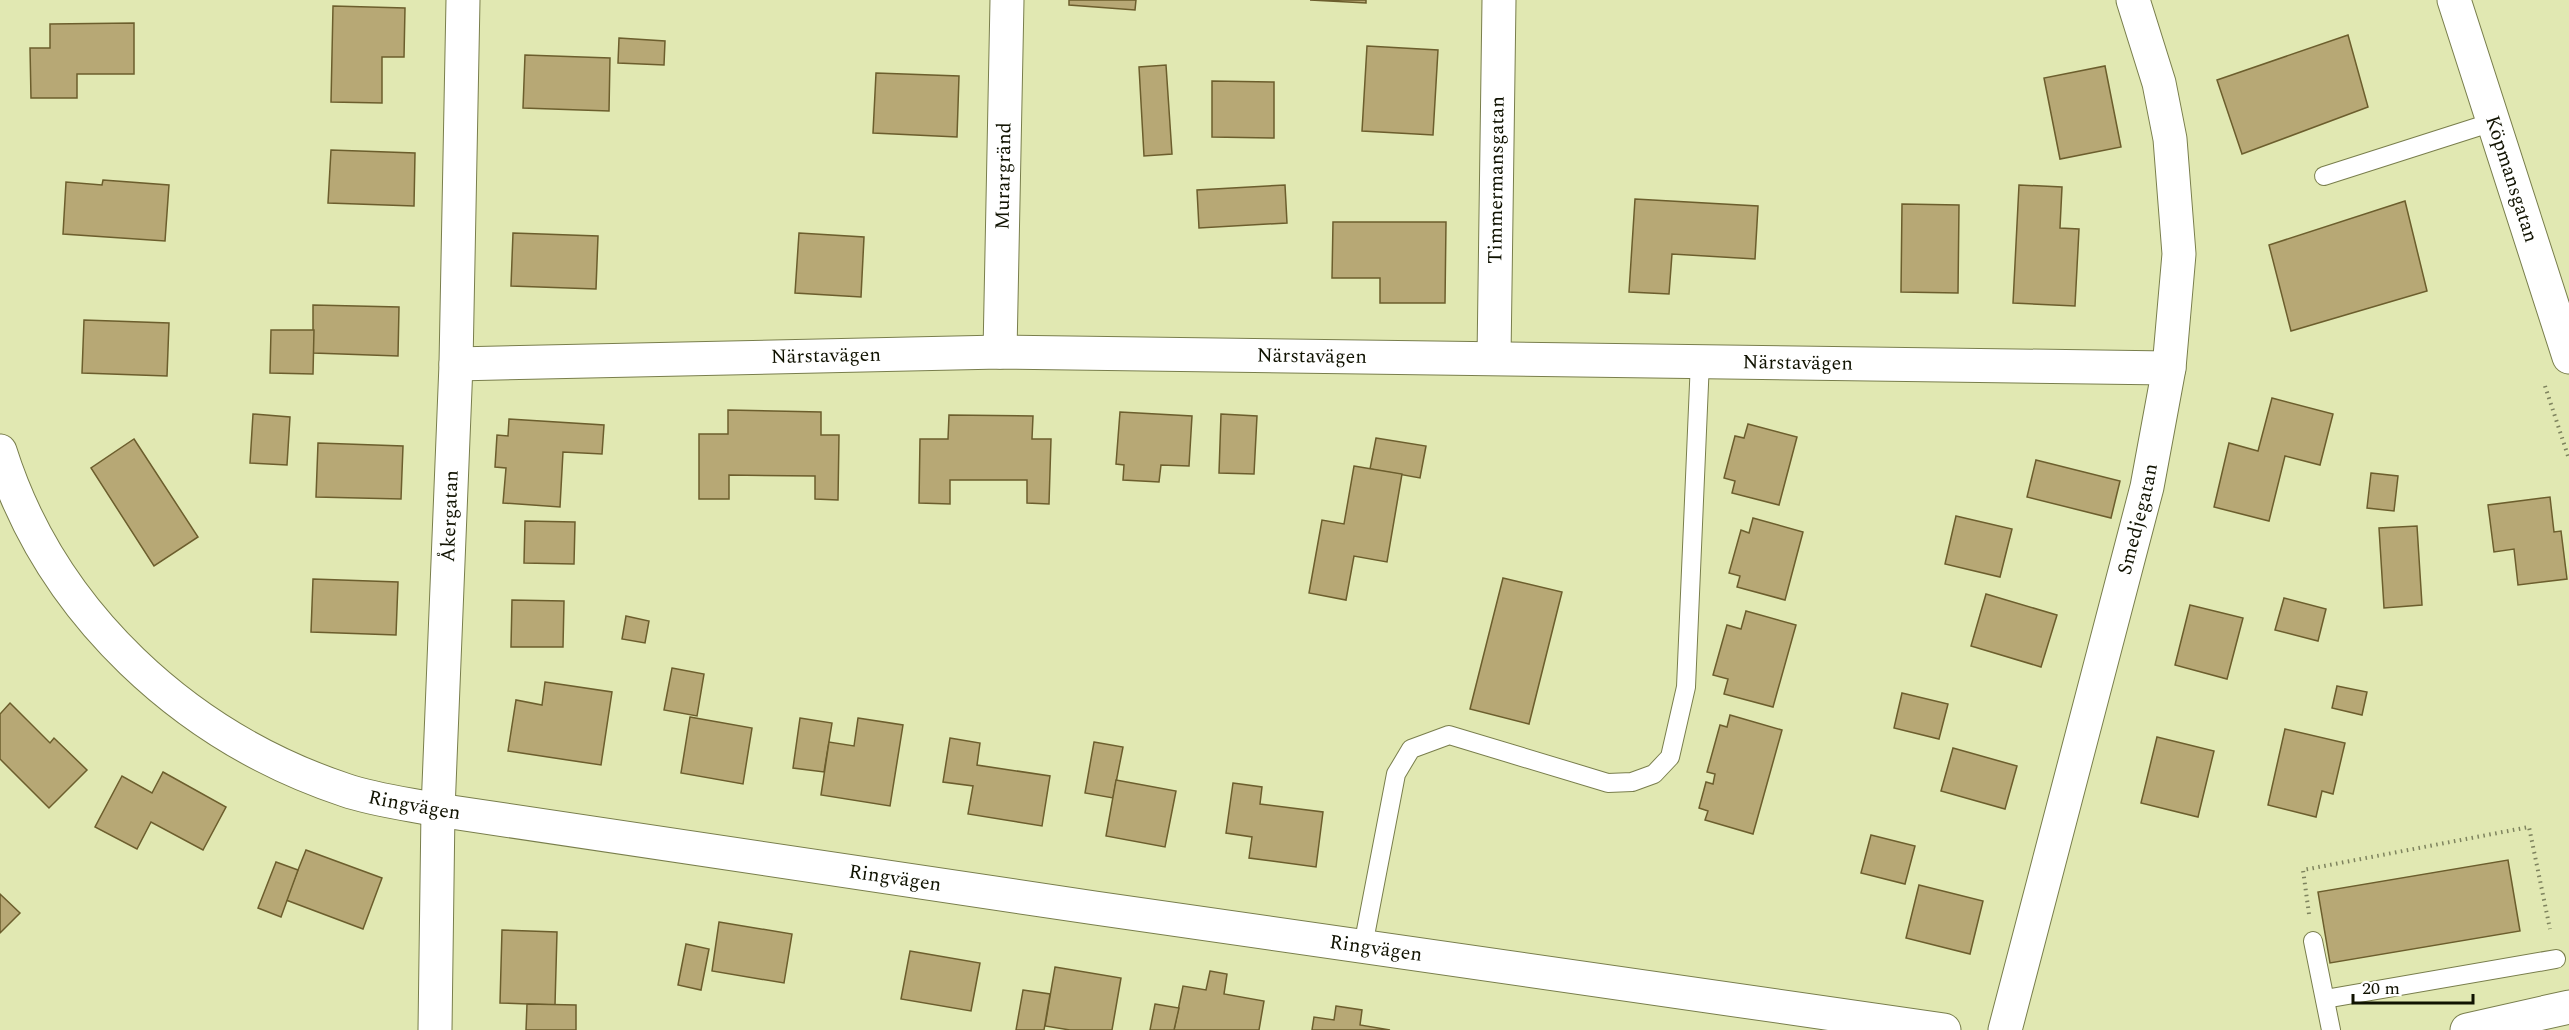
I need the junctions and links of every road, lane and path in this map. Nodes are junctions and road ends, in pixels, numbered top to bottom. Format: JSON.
{"nodes":[{"id":1,"x":463,"y":0,"type":"edge"},
{"id":2,"x":1007,"y":0,"type":"edge"},
{"id":3,"x":1499,"y":0,"type":"edge"},
{"id":4,"x":2133,"y":0,"type":"edge"},
{"id":5,"x":2454,"y":0,"type":"edge"},
{"id":6,"x":2493,"y":122,"type":"junction"},
{"id":7,"x":2324,"y":176,"type":"dead end"},
{"id":8,"x":1000,"y":352,"type":"junction"},
{"id":9,"x":2569,"y":357,"type":"edge"},
{"id":10,"x":1494,"y":358,"type":"junction"},
{"id":11,"x":1700,"y":361,"type":"junction"},
{"id":12,"x":456,"y":364,"type":"junction"},
{"id":13,"x":2169,"y":368,"type":"junction"},
{"id":14,"x":0,"y":451,"type":"edge"},
{"id":15,"x":438,"y":810,"type":"junction"},
{"id":16,"x":2313,"y":941,"type":"joint"},
{"id":17,"x":1363,"y":946,"type":"junction"},
{"id":18,"x":2556,"y":959,"type":"joint"},
{"id":19,"x":2325,"y":999,"type":"junction"},
{"id":20,"x":2569,"y":1007,"type":"edge"},
{"id":21,"x":435,"y":1030,"type":"edge"},
{"id":22,"x":1944,"y":1030,"type":"edge"},
{"id":23,"x":2005,"y":1030,"type":"edge"},
{"id":24,"x":2331,"y":1030,"type":"edge"},
{"id":25,"x":2468,"y":1030,"type":"edge"}],
"edges":[{"from":1,"to":12,"type":"street","name":"Åkergatan"},
{"from":2,"to":8,"type":"street","name":"Murargränd"},
{"from":3,"to":10,"type":"street","name":"Timmermansgatan"},
{"from":4,"to":13,"type":"street","name":"Smedjegatan"},
{"from":5,"to":6,"type":"street","name":"Köpmansgatan"},
{"from":6,"to":7,"type":"lane"},
{"from":6,"to":9,"type":"street","name":"Köpmansgatan"},
{"from":8,"to":10,"type":"street","name":"Närstavägen"},
{"from":8,"to":12,"type":"street","name":"Närstavägen"},
{"from":10,"to":11,"type":"street","name":"Närstavägen"},
{"from":11,"to":13,"type":"street","name":"Närstavägen"},
{"from":11,"to":17,"type":"lane"},
{"from":12,"to":15,"type":"street","name":"Åkergatan"},
{"from":13,"to":23,"type":"street","name":"Smedjegatan"},
{"from":14,"to":15,"type":"street","name":"Ringvägen"},
{"from":15,"to":17,"type":"street","name":"Ringvägen"},
{"from":15,"to":21,"type":"street","name":"Åkergatan"},
{"from":16,"to":18,"type":"path"},
{"from":16,"to":19,"type":"lane"},
{"from":17,"to":22,"type":"street","name":"Ringvägen"},
{"from":18,"to":19,"type":"lane"},
{"from":19,"to":24,"type":"lane"},
{"from":20,"to":25,"type":"street"}]}
